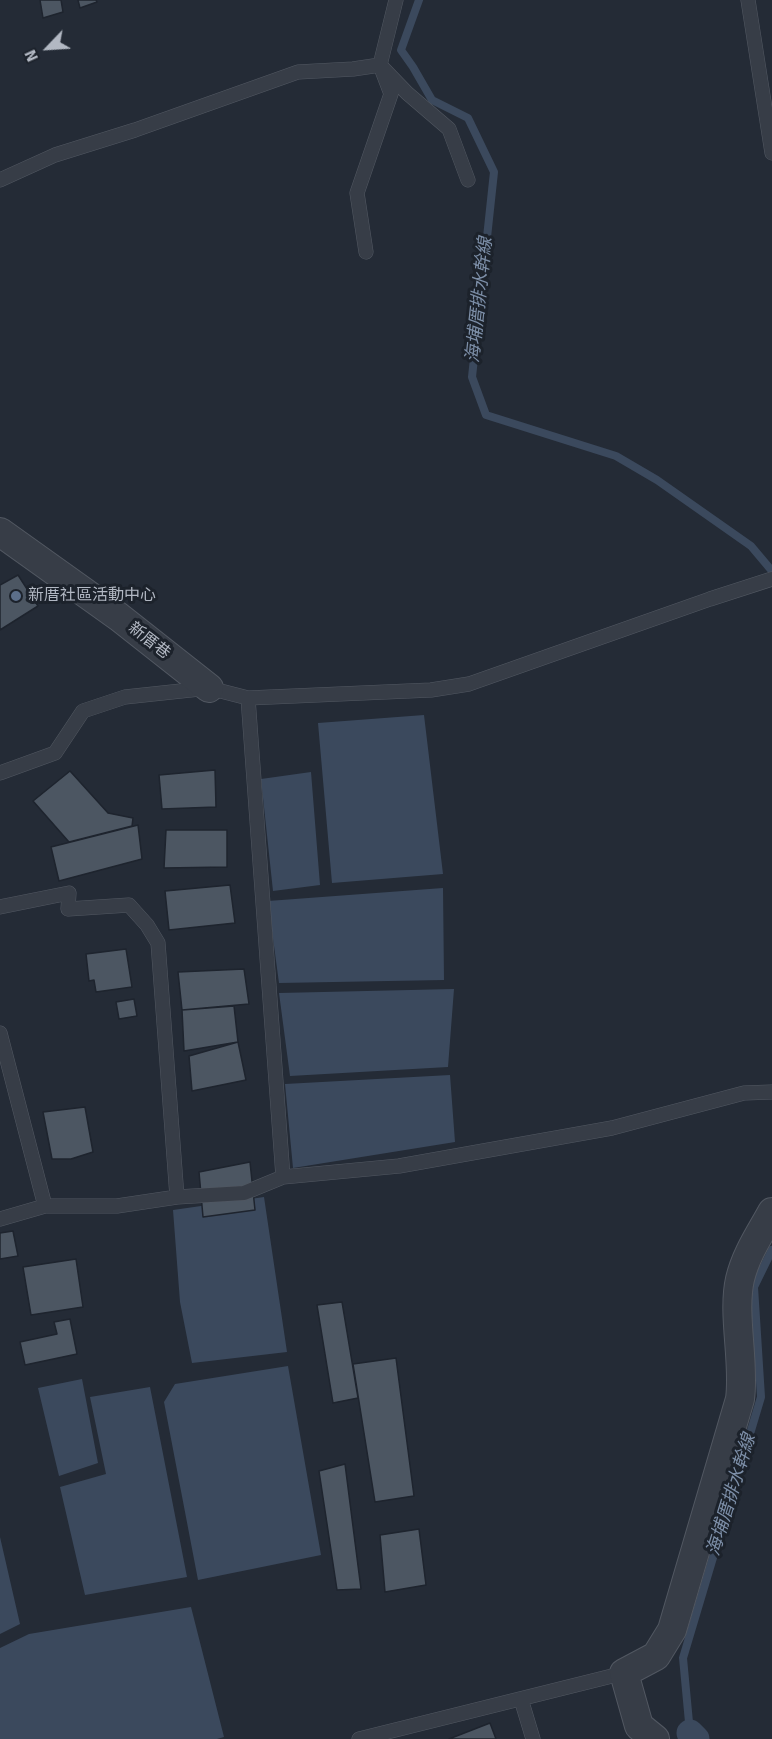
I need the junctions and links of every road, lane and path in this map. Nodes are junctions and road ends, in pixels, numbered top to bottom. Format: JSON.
{"nodes":[{"id":1,"x":396,"y":0,"type":"edge"},
{"id":2,"x":748,"y":0,"type":"edge"},
{"id":3,"x":380,"y":66,"type":"junction"},
{"id":4,"x":772,"y":153,"type":"edge"},
{"id":5,"x":0,"y":180,"type":"edge"},
{"id":6,"x":468,"y":180,"type":"dead end"},
{"id":7,"x":366,"y":252,"type":"dead end"},
{"id":8,"x":0,"y":532,"type":"edge"},
{"id":9,"x":772,"y":579,"type":"edge"},
{"id":10,"x":209,"y":688,"type":"junction"},
{"id":11,"x":248,"y":698,"type":"junction"},
{"id":12,"x":0,"y":773,"type":"edge"},
{"id":13,"x":0,"y":907,"type":"edge"},
{"id":14,"x":0,"y":1033,"type":"edge"},
{"id":15,"x":772,"y":1092,"type":"edge"},
{"id":16,"x":283,"y":1177,"type":"junction"},
{"id":17,"x":177,"y":1197,"type":"junction"},
{"id":18,"x":45,"y":1206,"type":"junction"},
{"id":19,"x":772,"y":1212,"type":"edge"},
{"id":20,"x":0,"y":1219,"type":"edge"},
{"id":21,"x":624,"y":1673,"type":"junction"},
{"id":22,"x":521,"y":1699,"type":"junction"},
{"id":23,"x":359,"y":1739,"type":"edge"},
{"id":24,"x":533,"y":1739,"type":"edge"},
{"id":25,"x":655,"y":1739,"type":"edge"}],
"edges":[{"from":1,"to":3,"type":"lane"},
{"from":2,"to":4,"type":"lane"},
{"from":3,"to":5,"type":"lane"},
{"from":3,"to":6,"type":"lane"},
{"from":3,"to":7,"type":"lane"},
{"from":8,"to":10,"type":"street","name":"新厝巷"},
{"from":9,"to":11,"type":"lane"},
{"from":10,"to":11,"type":"lane"},
{"from":10,"to":12,"type":"lane"},
{"from":11,"to":16,"type":"lane"},
{"from":13,"to":17,"type":"lane"},
{"from":14,"to":18,"type":"lane"},
{"from":15,"to":16,"type":"lane"},
{"from":16,"to":17,"type":"lane"},
{"from":17,"to":18,"type":"lane"},
{"from":18,"to":20,"type":"lane"},
{"from":19,"to":21,"type":"street"},
{"from":21,"to":22,"type":"lane"},
{"from":21,"to":25,"type":"street"},
{"from":22,"to":23,"type":"lane"},
{"from":22,"to":24,"type":"lane"}]}
